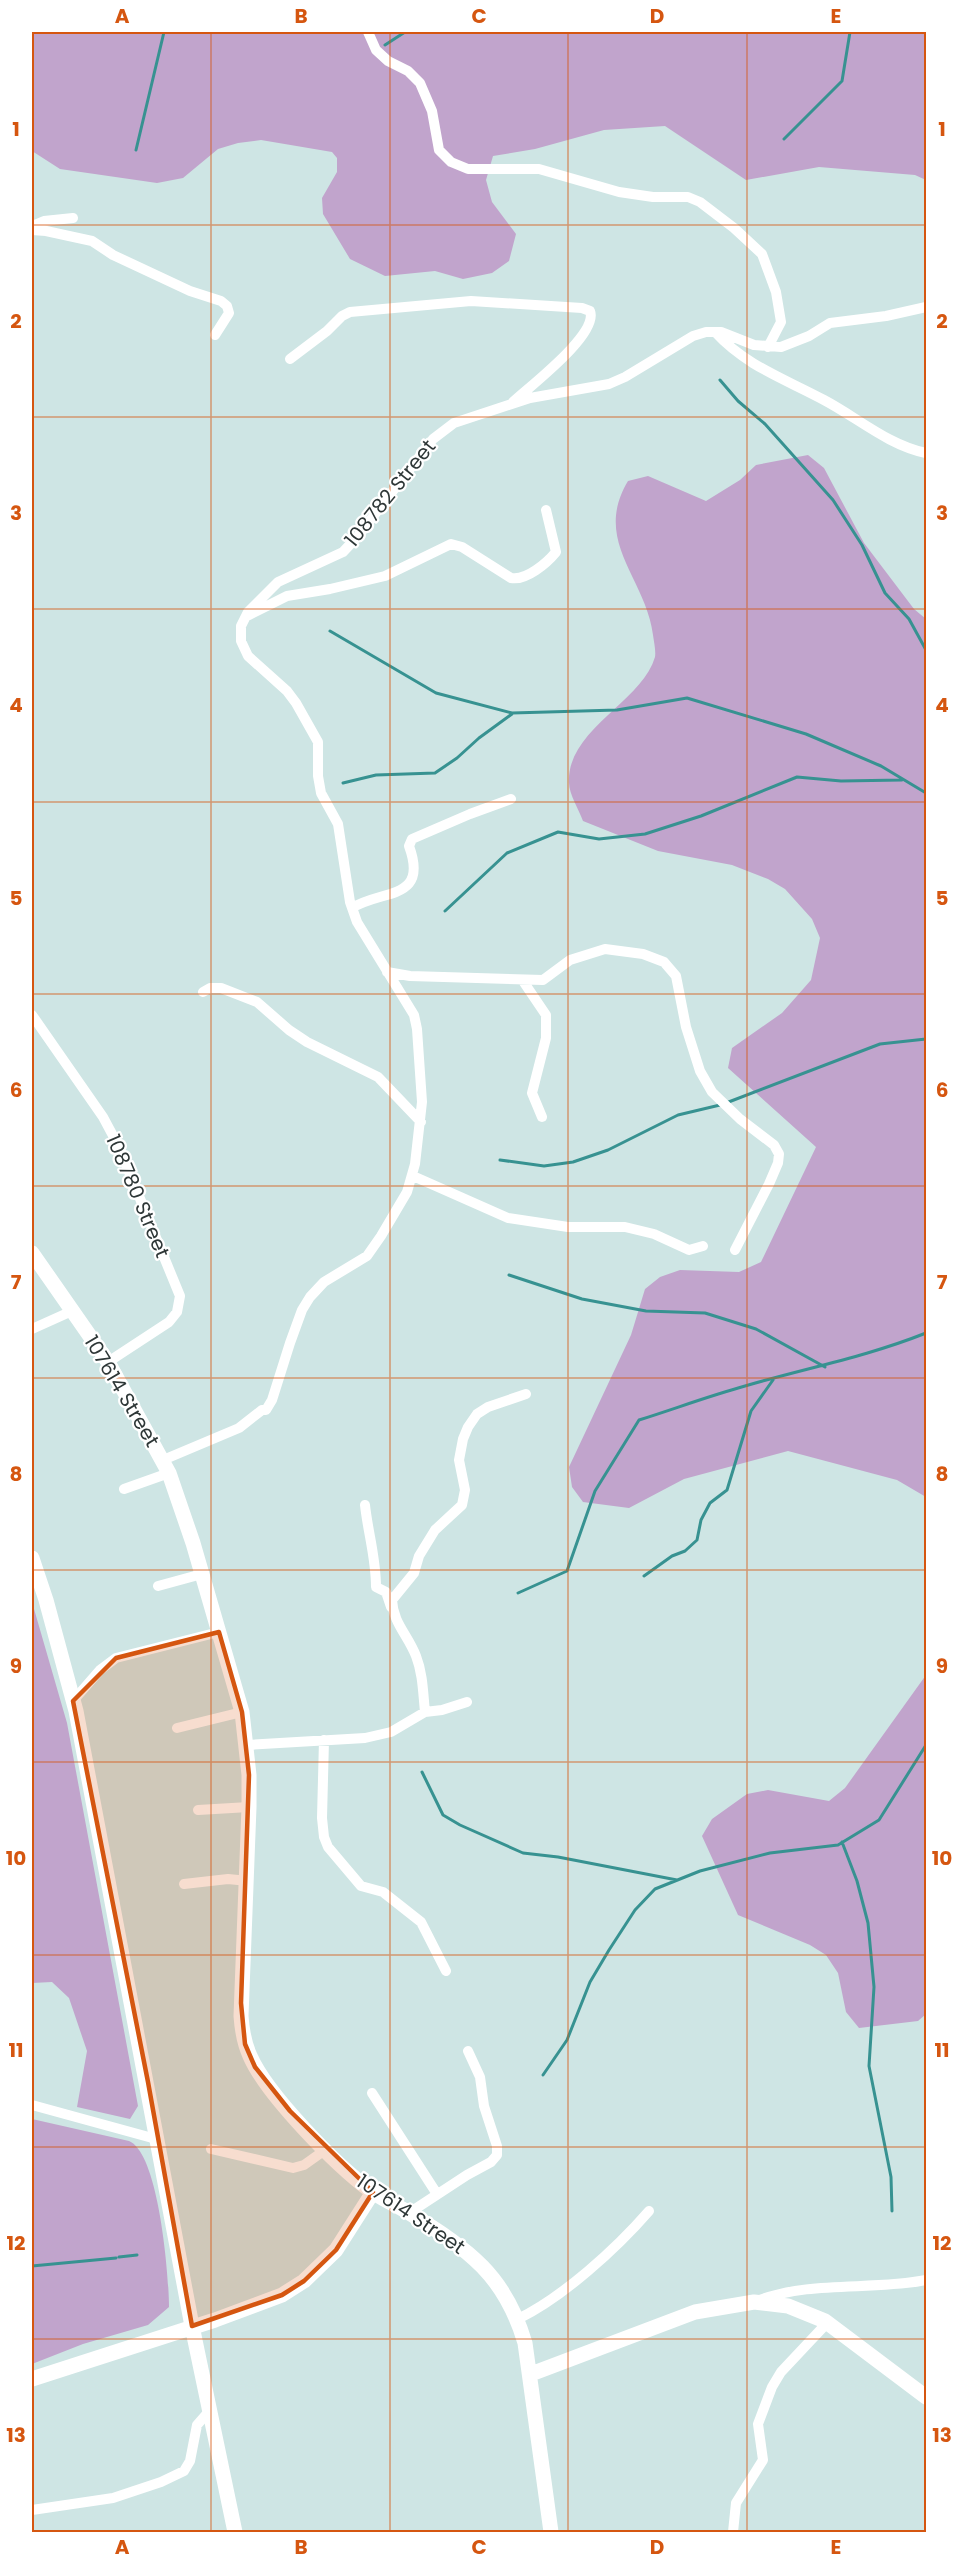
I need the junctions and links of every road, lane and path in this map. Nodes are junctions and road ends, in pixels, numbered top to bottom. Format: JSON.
{"nodes":[{"id":1,"x":368,"y":32,"type":"edge"},
{"id":2,"x":73,"y":218,"type":"dead end"},
{"id":3,"x":32,"y":228,"type":"edge"},
{"id":4,"x":927,"y":307,"type":"edge"},
{"id":5,"x":715,"y":331,"type":"junction"},
{"id":6,"x":215,"y":335,"type":"dead end"},
{"id":7,"x":768,"y":347,"type":"junction"},
{"id":8,"x":290,"y":359,"type":"dead end"},
{"id":9,"x":511,"y":404,"type":"junction"},
{"id":10,"x":927,"y":453,"type":"edge"},
{"id":11,"x":546,"y":510,"type":"dead end"},
{"id":12,"x":246,"y":616,"type":"junction"},
{"id":13,"x":511,"y":799,"type":"dead end"},
{"id":14,"x":352,"y":908,"type":"junction"},
{"id":15,"x":387,"y":972,"type":"junction"},
{"id":16,"x":522,"y":981,"type":"junction"},
{"id":17,"x":203,"y":992,"type":"dead end"},
{"id":18,"x":32,"y":1016,"type":"edge"},
{"id":19,"x":542,"y":1117,"type":"dead end"},
{"id":20,"x":421,"y":1122,"type":"junction"},
{"id":21,"x":413,"y":1176,"type":"junction"},
{"id":22,"x":703,"y":1246,"type":"dead end"},
{"id":23,"x":735,"y":1250,"type":"dead end"},
{"id":24,"x":32,"y":1253,"type":"edge"},
{"id":25,"x":72,"y":1311,"type":"junction"},
{"id":26,"x":32,"y":1329,"type":"edge"},
{"id":27,"x":108,"y":1362,"type":"junction"},
{"id":28,"x":526,"y":1394,"type":"dead end"},
{"id":29,"x":166,"y":1467,"type":"junction"},
{"id":30,"x":124,"y":1489,"type":"dead end"},
{"id":31,"x":365,"y":1505,"type":"dead end"},
{"id":32,"x":32,"y":1558,"type":"edge"},
{"id":33,"x":202,"y":1574,"type":"junction"},
{"id":34,"x":158,"y":1586,"type":"dead end"},
{"id":35,"x":392,"y":1610,"type":"junction"},
{"id":36,"x":219,"y":1632,"type":"junction"},
{"id":37,"x":73,"y":1701,"type":"junction"},
{"id":38,"x":467,"y":1702,"type":"dead end"},
{"id":39,"x":242,"y":1712,"type":"junction"},
{"id":40,"x":425,"y":1712,"type":"junction"},
{"id":41,"x":177,"y":1728,"type":"dead end"},
{"id":42,"x":324,"y":1740,"type":"junction"},
{"id":43,"x":247,"y":1745,"type":"junction"},
{"id":44,"x":249,"y":1807,"type":"junction"},
{"id":45,"x":198,"y":1810,"type":"dead end"},
{"id":46,"x":248,"y":1881,"type":"junction"},
{"id":47,"x":184,"y":1884,"type":"dead end"},
{"id":48,"x":446,"y":1971,"type":"dead end"},
{"id":49,"x":468,"y":2051,"type":"dead end"},
{"id":50,"x":372,"y":2093,"type":"dead end"},
{"id":51,"x":32,"y":2105,"type":"edge"},
{"id":52,"x":156,"y":2139,"type":"junction"},
{"id":53,"x":211,"y":2149,"type":"dead end"},
{"id":54,"x":325,"y":2150,"type":"junction"},
{"id":55,"x":373,"y":2192,"type":"junction"},
{"id":56,"x":437,"y":2194,"type":"junction"},
{"id":57,"x":649,"y":2211,"type":"dead end"},
{"id":58,"x":409,"y":2213,"type":"junction"},
{"id":59,"x":927,"y":2280,"type":"edge"},
{"id":60,"x":754,"y":2302,"type":"junction"},
{"id":61,"x":518,"y":2319,"type":"junction"},
{"id":62,"x":827,"y":2323,"type":"junction"},
{"id":63,"x":192,"y":2326,"type":"junction"},
{"id":64,"x":531,"y":2374,"type":"junction"},
{"id":65,"x":32,"y":2379,"type":"edge"},
{"id":66,"x":927,"y":2397,"type":"edge"},
{"id":67,"x":211,"y":2409,"type":"junction"},
{"id":68,"x":32,"y":2510,"type":"edge"},
{"id":69,"x":235,"y":2532,"type":"edge"},
{"id":70,"x":551,"y":2532,"type":"edge"},
{"id":71,"x":733,"y":2532,"type":"edge"}],
"edges":[{"from":1,"to":7,"type":"street"},
{"from":2,"to":3,"type":"street"},
{"from":3,"to":6,"type":"street"},
{"from":4,"to":7,"type":"street"},
{"from":5,"to":7,"type":"street"},
{"from":5,"to":9,"type":"street","name":"108782 Street"},
{"from":5,"to":10,"type":"street"},
{"from":8,"to":9,"type":"street"},
{"from":9,"to":12,"type":"street","name":"108782 Street"},
{"from":11,"to":12,"type":"street"},
{"from":12,"to":14,"type":"street"},
{"from":13,"to":14,"type":"street"},
{"from":14,"to":15,"type":"street"},
{"from":15,"to":16,"type":"street"},
{"from":15,"to":20,"type":"street"},
{"from":16,"to":19,"type":"street"},
{"from":16,"to":23,"type":"street"},
{"from":17,"to":20,"type":"street"},
{"from":18,"to":27,"type":"street","name":"108780 Street"},
{"from":20,"to":21,"type":"street"},
{"from":21,"to":22,"type":"street"},
{"from":21,"to":29,"type":"street"},
{"from":24,"to":25,"type":"street","name":"107614 Street"},
{"from":25,"to":26,"type":"street"},
{"from":25,"to":27,"type":"street","name":"107614 Street"},
{"from":27,"to":29,"type":"street","name":"107614 Street"},
{"from":28,"to":35,"type":"street"},
{"from":29,"to":30,"type":"street"},
{"from":29,"to":33,"type":"street","name":"107614 Street"},
{"from":31,"to":35,"type":"street"},
{"from":32,"to":37,"type":"street"},
{"from":33,"to":34,"type":"street"},
{"from":33,"to":36,"type":"street","name":"107614 Street"},
{"from":35,"to":40,"type":"street"},
{"from":36,"to":37,"type":"street"},
{"from":36,"to":39,"type":"street","name":"107614 Street"},
{"from":37,"to":52,"type":"street"},
{"from":38,"to":40,"type":"street"},
{"from":39,"to":41,"type":"street"},
{"from":39,"to":43,"type":"street","name":"107614 Street"},
{"from":40,"to":42,"type":"street"},
{"from":42,"to":43,"type":"street"},
{"from":42,"to":48,"type":"street"},
{"from":43,"to":44,"type":"street","name":"107614 Street"},
{"from":44,"to":45,"type":"street"},
{"from":44,"to":46,"type":"street","name":"107614 Street"},
{"from":46,"to":47,"type":"street"},
{"from":46,"to":54,"type":"street","name":"107614 Street"},
{"from":49,"to":56,"type":"street"},
{"from":50,"to":56,"type":"street"},
{"from":51,"to":52,"type":"street"},
{"from":52,"to":63,"type":"street"},
{"from":53,"to":54,"type":"street"},
{"from":54,"to":55,"type":"street","name":"107614 Street"},
{"from":55,"to":58,"type":"street","name":"107614 Street"},
{"from":55,"to":63,"type":"street"},
{"from":56,"to":58,"type":"street"},
{"from":57,"to":61,"type":"street"},
{"from":58,"to":61,"type":"street","name":"107614 Street"},
{"from":59,"to":60,"type":"street"},
{"from":60,"to":62,"type":"street"},
{"from":60,"to":64,"type":"street"},
{"from":61,"to":64,"type":"street","name":"107614 Street"},
{"from":62,"to":66,"type":"street"},
{"from":62,"to":71,"type":"street"},
{"from":63,"to":65,"type":"street"},
{"from":63,"to":67,"type":"street"},
{"from":64,"to":70,"type":"street","name":"107614 Street"},
{"from":67,"to":68,"type":"street"},
{"from":67,"to":69,"type":"street"}]}
